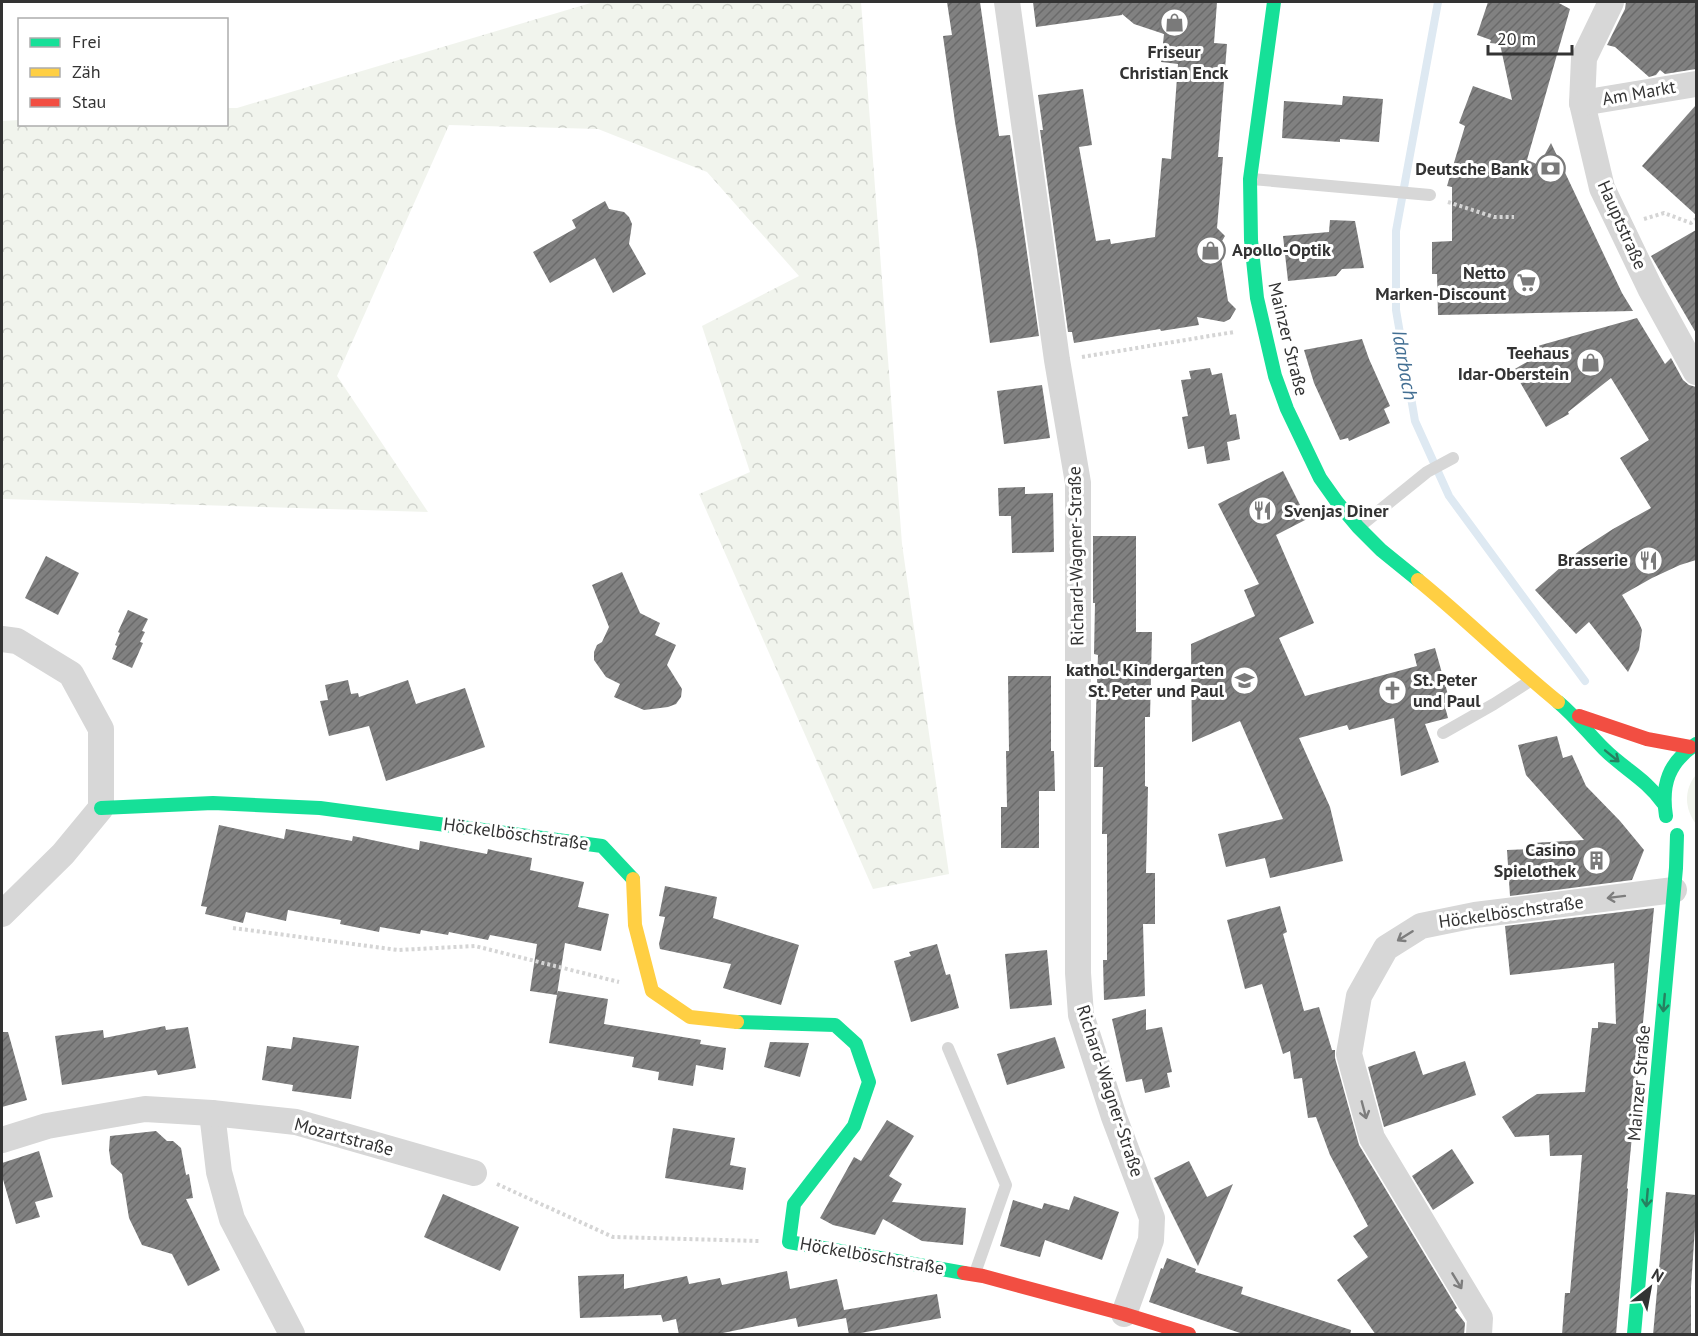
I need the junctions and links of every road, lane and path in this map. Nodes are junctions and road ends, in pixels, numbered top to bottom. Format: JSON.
{"nodes":[{"id":1,"x":1007,"y":2,"type":"edge"},
{"id":2,"x":1274,"y":2,"type":"edge"},
{"id":3,"x":1611,"y":2,"type":"edge"},
{"id":4,"x":1696,"y":84,"type":"edge"},
{"id":5,"x":1582,"y":103,"type":"junction"},
{"id":6,"x":1250,"y":179,"type":"junction"},
{"id":7,"x":1430,"y":195,"type":"joint"},
{"id":8,"x":1514,"y":217,"type":"dead end"},
{"id":9,"x":1696,"y":219,"type":"edge"},
{"id":10,"x":1621,"y":226,"type":"junction"},
{"id":11,"x":1263,"y":328,"type":"junction"},
{"id":12,"x":1057,"y":360,"type":"junction"},
{"id":13,"x":1696,"y":372,"type":"edge"},
{"id":14,"x":1453,"y":458,"type":"dead end"},
{"id":15,"x":1358,"y":527,"type":"junction"},
{"id":16,"x":2,"y":639,"type":"edge"},
{"id":17,"x":1531,"y":680,"type":"junction"},
{"id":18,"x":1572,"y":713,"type":"junction"},
{"id":19,"x":1443,"y":733,"type":"dead end"},
{"id":20,"x":1693,"y":745,"type":"edge"},
{"id":21,"x":1664,"y":803,"type":"junction"},
{"id":22,"x":101,"y":808,"type":"junction"},
{"id":23,"x":1677,"y":835,"type":"junction"},
{"id":24,"x":1693,"y":850,"type":"dead end"},
{"id":25,"x":1674,"y":890,"type":"junction"},
{"id":26,"x":2,"y":914,"type":"edge"},
{"id":27,"x":233,"y":928,"type":"dead end"},
{"id":28,"x":1683,"y":933,"type":"dead end"},
{"id":29,"x":1669,"y":945,"type":"junction"},
{"id":30,"x":652,"y":991,"type":"junction"},
{"id":31,"x":948,"y":1048,"type":"dead end"},
{"id":32,"x":212,"y":1113,"type":"junction"},
{"id":33,"x":2,"y":1140,"type":"edge"},
{"id":34,"x":474,"y":1173,"type":"joint"},
{"id":35,"x":789,"y":1242,"type":"junction"},
{"id":36,"x":974,"y":1274,"type":"junction"},
{"id":37,"x":1124,"y":1314,"type":"junction"},
{"id":38,"x":292,"y":1335,"type":"edge"},
{"id":39,"x":1189,"y":1335,"type":"edge"},
{"id":40,"x":1479,"y":1335,"type":"edge"},
{"id":41,"x":1634,"y":1335,"type":"edge"}],
"edges":[{"from":1,"to":12,"type":"street","name":"Richard-Wagner-Straße"},
{"from":2,"to":6,"type":"main road","name":"Mainzer Straße"},
{"from":3,"to":5,"type":"street","name":"Hauptstraße"},
{"from":4,"to":5,"type":"street","name":"Am Markt"},
{"from":5,"to":10,"type":"street","name":"Hauptstraße"},
{"from":6,"to":7,"type":"lane"},
{"from":6,"to":11,"type":"main road","name":"Mainzer Straße"},
{"from":7,"to":8,"type":"path"},
{"from":9,"to":10,"type":"path"},
{"from":10,"to":13,"type":"street","name":"Hauptstraße"},
{"from":11,"to":12,"type":"path"},
{"from":11,"to":15,"type":"main road","name":"Mainzer Straße"},
{"from":12,"to":37,"type":"street","name":"Richard-Wagner-Straße"},
{"from":14,"to":15,"type":"lane"},
{"from":15,"to":17,"type":"main road","name":"Mainzer Straße"},
{"from":16,"to":22,"type":"street"},
{"from":17,"to":18,"type":"main road","name":"Mainzer Straße"},
{"from":17,"to":19,"type":"lane"},
{"from":18,"to":20,"type":"main road","name":"Mainzer Straße"},
{"from":18,"to":21,"type":"main road","name":"Mainzer Straße","one_way":true},
{"from":20,"to":21,"type":"main road"},
{"from":21,"to":23,"type":"main road"},
{"from":22,"to":26,"type":"street"},
{"from":22,"to":30,"type":"main road","name":"Höckelböschstraße"},
{"from":23,"to":24,"type":"main road"},
{"from":23,"to":25,"type":"main road","name":"Mainzer Straße"},
{"from":25,"to":29,"type":"main road","name":"Mainzer Straße"},
{"from":25,"to":40,"type":"street","name":"Höckelböschstraße","one_way":true},
{"from":27,"to":30,"type":"path"},
{"from":28,"to":29,"type":"main road"},
{"from":29,"to":41,"type":"main road","name":"Mainzer Straße","one_way":true},
{"from":30,"to":35,"type":"main road","name":"Höckelböschstraße"},
{"from":31,"to":36,"type":"lane"},
{"from":32,"to":33,"type":"street","name":"Mozartstraße"},
{"from":32,"to":34,"type":"street","name":"Mozartstraße"},
{"from":32,"to":38,"type":"street"},
{"from":34,"to":35,"type":"path"},
{"from":35,"to":36,"type":"main road","name":"Höckelböschstraße"},
{"from":36,"to":37,"type":"main road","name":"Höckelböschstraße"},
{"from":37,"to":39,"type":"main road","name":"Höckelböschstraße"}]}
